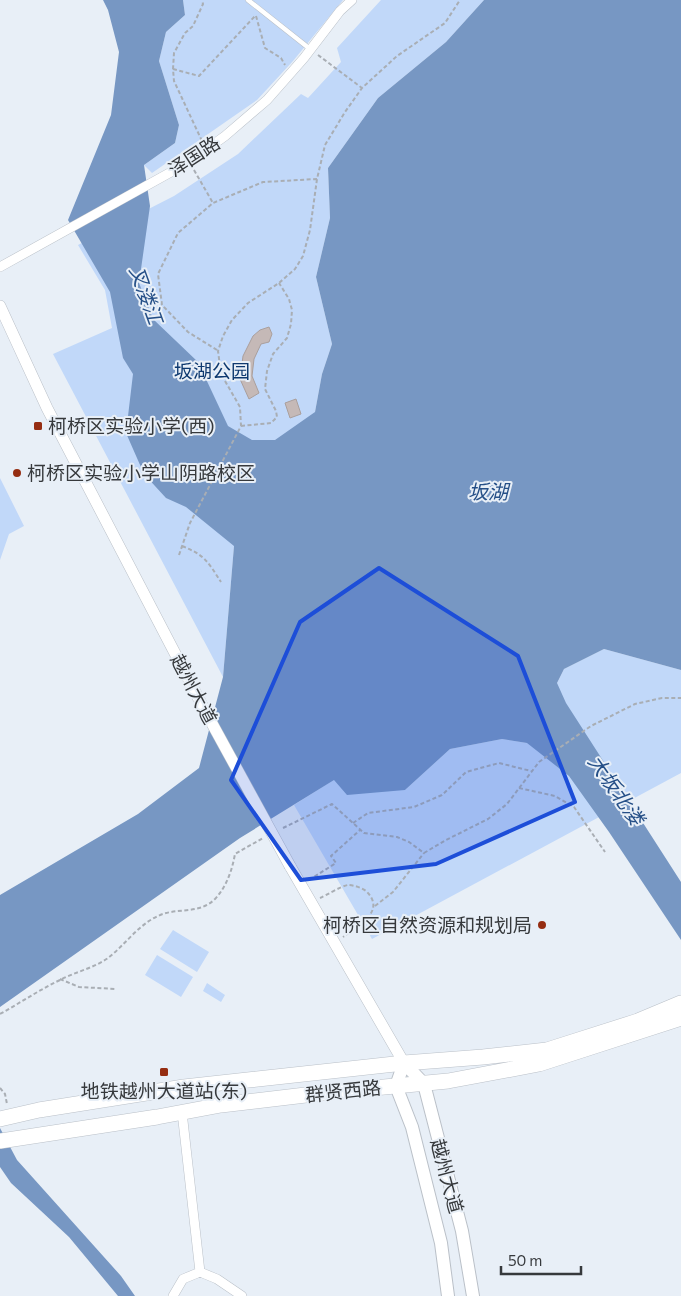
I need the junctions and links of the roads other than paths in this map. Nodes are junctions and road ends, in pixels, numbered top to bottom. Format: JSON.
{"nodes":[{"id":1,"x":248,"y":0,"type":"edge"},
{"id":2,"x":352,"y":0,"type":"edge"},
{"id":3,"x":310,"y":49,"type":"junction"},
{"id":4,"x":0,"y":268,"type":"edge"},
{"id":5,"x":0,"y":306,"type":"edge"},
{"id":6,"x":681,"y":1003,"type":"edge"},
{"id":7,"x":681,"y":1018,"type":"edge"},
{"id":8,"x":404,"y":1063,"type":"junction"},
{"id":9,"x":424,"y":1084,"type":"junction"},
{"id":10,"x":396,"y":1086,"type":"junction"},
{"id":11,"x":182,"y":1112,"type":"junction"},
{"id":12,"x":5,"y":1118,"type":"edge"},
{"id":13,"x":6,"y":1140,"type":"edge"},
{"id":14,"x":200,"y":1272,"type":"junction"},
{"id":15,"x":173,"y":1296,"type":"edge"},
{"id":16,"x":242,"y":1296,"type":"edge"},
{"id":17,"x":448,"y":1296,"type":"edge"},
{"id":18,"x":473,"y":1296,"type":"edge"}],
"edges":[{"from":1,"to":3,"type":"lane"},
{"from":2,"to":3,"type":"street","name":"泽国路"},
{"from":3,"to":4,"type":"street","name":"泽国路"},
{"from":5,"to":8,"type":"street","name":"越州大道","bridge":true},
{"from":6,"to":8,"type":"main road","name":"群贤西路"},
{"from":7,"to":9,"type":"main road","name":"群贤西路"},
{"from":8,"to":9,"type":"main road","name":"越州大道"},
{"from":8,"to":10,"type":"main road"},
{"from":8,"to":12,"type":"main road","name":"群贤西路"},
{"from":9,"to":10,"type":"main road","name":"群贤西路"},
{"from":9,"to":18,"type":"main road","name":"越州大道"},
{"from":10,"to":11,"type":"main road","name":"群贤西路"},
{"from":10,"to":17,"type":"main road","name":"越州大道"},
{"from":11,"to":13,"type":"main road","name":"群贤西路"},
{"from":11,"to":14,"type":"street"},
{"from":14,"to":15,"type":"street"},
{"from":14,"to":16,"type":"street"}]}
